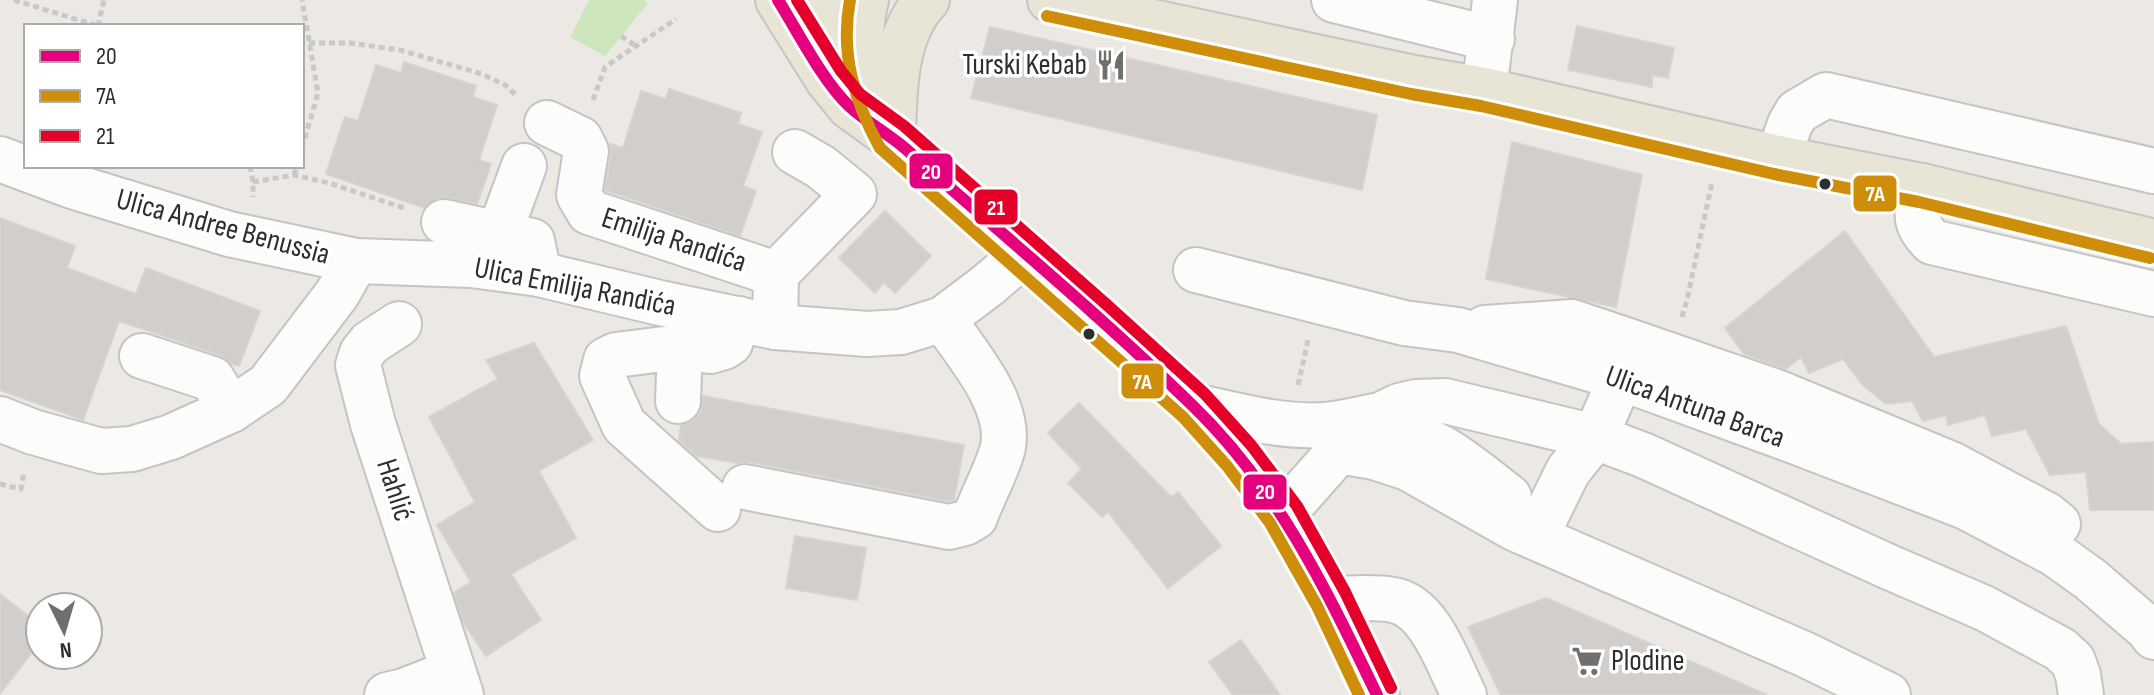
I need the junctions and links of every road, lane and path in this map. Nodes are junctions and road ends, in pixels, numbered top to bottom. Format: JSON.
{"nodes":[{"id":1,"x":14,"y":0,"type":"edge"},
{"id":2,"x":104,"y":0,"type":"edge"},
{"id":3,"x":302,"y":0,"type":"edge"},
{"id":4,"x":778,"y":0,"type":"edge"},
{"id":5,"x":828,"y":0,"type":"edge"},
{"id":6,"x":866,"y":0,"type":"edge"},
{"id":7,"x":927,"y":0,"type":"edge"},
{"id":8,"x":1050,"y":0,"type":"edge"},
{"id":9,"x":1334,"y":0,"type":"edge"},
{"id":10,"x":676,"y":19,"type":"dead end"},
{"id":11,"x":1493,"y":19,"type":"edge"},
{"id":12,"x":92,"y":24,"type":"edge"},
{"id":13,"x":98,"y":24,"type":"edge"},
{"id":14,"x":621,"y":36,"type":"dead end"},
{"id":15,"x":309,"y":43,"type":"junction"},
{"id":16,"x":636,"y":46,"type":"junction"},
{"id":17,"x":816,"y":60,"type":"junction"},
{"id":18,"x":1484,"y":90,"type":"junction"},
{"id":19,"x":564,"y":131,"type":"junction"},
{"id":20,"x":893,"y":138,"type":"junction"},
{"id":21,"x":304,"y":141,"type":"edge"},
{"id":22,"x":795,"y":152,"type":"dead end"},
{"id":23,"x":1778,"y":158,"type":"junction"},
{"id":24,"x":0,"y":159,"type":"edge"},
{"id":25,"x":524,"y":166,"type":"dead end"},
{"id":26,"x":250,"y":168,"type":"edge"},
{"id":27,"x":296,"y":168,"type":"edge"},
{"id":28,"x":2154,"y":171,"type":"edge"},
{"id":29,"x":1713,"y":174,"type":"dead end"},
{"id":30,"x":294,"y":175,"type":"junction"},
{"id":31,"x":253,"y":182,"type":"junction"},
{"id":32,"x":1922,"y":186,"type":"junction"},
{"id":33,"x":253,"y":207,"type":"dead end"},
{"id":34,"x":444,"y":222,"type":"joint"},
{"id":35,"x":499,"y":234,"type":"junction"},
{"id":36,"x":2154,"y":242,"type":"edge"},
{"id":37,"x":1024,"y":254,"type":"junction"},
{"id":38,"x":356,"y":261,"type":"junction"},
{"id":39,"x":1196,"y":270,"type":"dead end"},
{"id":40,"x":539,"y":274,"type":"junction"},
{"id":41,"x":776,"y":274,"type":"junction"},
{"id":42,"x":2154,"y":294,"type":"edge"},
{"id":43,"x":1317,"y":300,"type":"junction"},
{"id":44,"x":1687,"y":300,"type":"dead end"},
{"id":45,"x":943,"y":319,"type":"junction"},
{"id":46,"x":757,"y":323,"type":"junction"},
{"id":47,"x":399,"y":324,"type":"dead end"},
{"id":48,"x":1458,"y":330,"type":"junction"},
{"id":49,"x":680,"y":347,"type":"junction"},
{"id":50,"x":142,"y":356,"type":"dead end"},
{"id":51,"x":1621,"y":378,"type":"junction"},
{"id":52,"x":1297,"y":392,"type":"dead end"},
{"id":53,"x":678,"y":401,"type":"dead end"},
{"id":54,"x":1194,"y":406,"type":"junction"},
{"id":55,"x":231,"y":410,"type":"junction"},
{"id":56,"x":1383,"y":414,"type":"junction"},
{"id":57,"x":0,"y":419,"type":"edge"},
{"id":58,"x":1595,"y":437,"type":"junction"},
{"id":59,"x":1356,"y":454,"type":"junction"},
{"id":60,"x":1283,"y":514,"type":"junction"},
{"id":61,"x":1331,"y":599,"type":"junction"},
{"id":62,"x":2154,"y":601,"type":"edge"},
{"id":63,"x":2154,"y":637,"type":"edge"},
{"id":64,"x":457,"y":683,"type":"edge"},
{"id":65,"x":398,"y":694,"type":"edge"},
{"id":66,"x":1377,"y":695,"type":"edge"},
{"id":67,"x":1464,"y":695,"type":"edge"},
{"id":68,"x":1888,"y":695,"type":"edge"},
{"id":69,"x":2081,"y":695,"type":"edge"}],
"edges":[{"from":1,"to":12,"type":"path"},
{"from":2,"to":13,"type":"path"},
{"from":3,"to":15,"type":"path"},
{"from":4,"to":17,"type":"main road"},
{"from":5,"to":17,"type":"main road"},
{"from":6,"to":20,"type":"main road"},
{"from":7,"to":20,"type":"main road"},
{"from":8,"to":18,"type":"main road"},
{"from":9,"to":11,"type":"street"},
{"from":10,"to":16,"type":"path"},
{"from":11,"to":18,"type":"street"},
{"from":14,"to":16,"type":"path"},
{"from":15,"to":19,"type":"path"},
{"from":15,"to":21,"type":"path"},
{"from":16,"to":19,"type":"path"},
{"from":17,"to":20,"type":"main road"},
{"from":18,"to":23,"type":"main road"},
{"from":19,"to":41,"type":"street","name":"Emilija Randića"},
{"from":20,"to":37,"type":"main road"},
{"from":22,"to":41,"type":"street","name":"Emilija Randića"},
{"from":23,"to":28,"type":"street"},
{"from":23,"to":32,"type":"main road"},
{"from":24,"to":38,"type":"street","name":"Ulica Andree Benussia"},
{"from":25,"to":35,"type":"street"},
{"from":26,"to":31,"type":"path"},
{"from":27,"to":30,"type":"path"},
{"from":29,"to":44,"type":"path"},
{"from":30,"to":31,"type":"path"},
{"from":30,"to":34,"type":"path"},
{"from":31,"to":33,"type":"path"},
{"from":32,"to":36,"type":"main road"},
{"from":32,"to":42,"type":"street"},
{"from":34,"to":35,"type":"street"},
{"from":35,"to":40,"type":"street"},
{"from":37,"to":45,"type":"street","name":"Ulica Emilija Randića"},
{"from":37,"to":54,"type":"main road"},
{"from":38,"to":40,"type":"street","name":"Ulica Emilija Randića"},
{"from":38,"to":55,"type":"street"},
{"from":39,"to":43,"type":"street","name":"Ulica Antuna Barca"},
{"from":40,"to":46,"type":"street","name":"Ulica Emilija Randića"},
{"from":41,"to":46,"type":"street","name":"Emilija Randića"},
{"from":43,"to":48,"type":"street","name":"Ulica Antuna Barca"},
{"from":43,"to":52,"type":"path"},
{"from":45,"to":46,"type":"street","name":"Ulica Emilija Randića"},
{"from":45,"to":49,"type":"street","name":"Emilija Randića"},
{"from":46,"to":49,"type":"street","name":"Emilija Randića"},
{"from":47,"to":64,"type":"street","name":"Hahlić"},
{"from":48,"to":51,"type":"street","name":"Ulica Antuna Barca"},
{"from":48,"to":62,"type":"street"},
{"from":49,"to":53,"type":"street"},
{"from":50,"to":55,"type":"street"},
{"from":51,"to":58,"type":"street"},
{"from":51,"to":63,"type":"street","name":"Ulica Antuna Barca"},
{"from":54,"to":56,"type":"street"},
{"from":54,"to":60,"type":"main road"},
{"from":55,"to":57,"type":"street"},
{"from":56,"to":58,"type":"street"},
{"from":56,"to":59,"type":"street"},
{"from":58,"to":59,"type":"street"},
{"from":58,"to":69,"type":"street"},
{"from":59,"to":60,"type":"street"},
{"from":59,"to":68,"type":"street"},
{"from":60,"to":61,"type":"main road"},
{"from":61,"to":66,"type":"main road"},
{"from":61,"to":67,"type":"street"},
{"from":64,"to":65,"type":"street","name":"Hahlić"}]}
